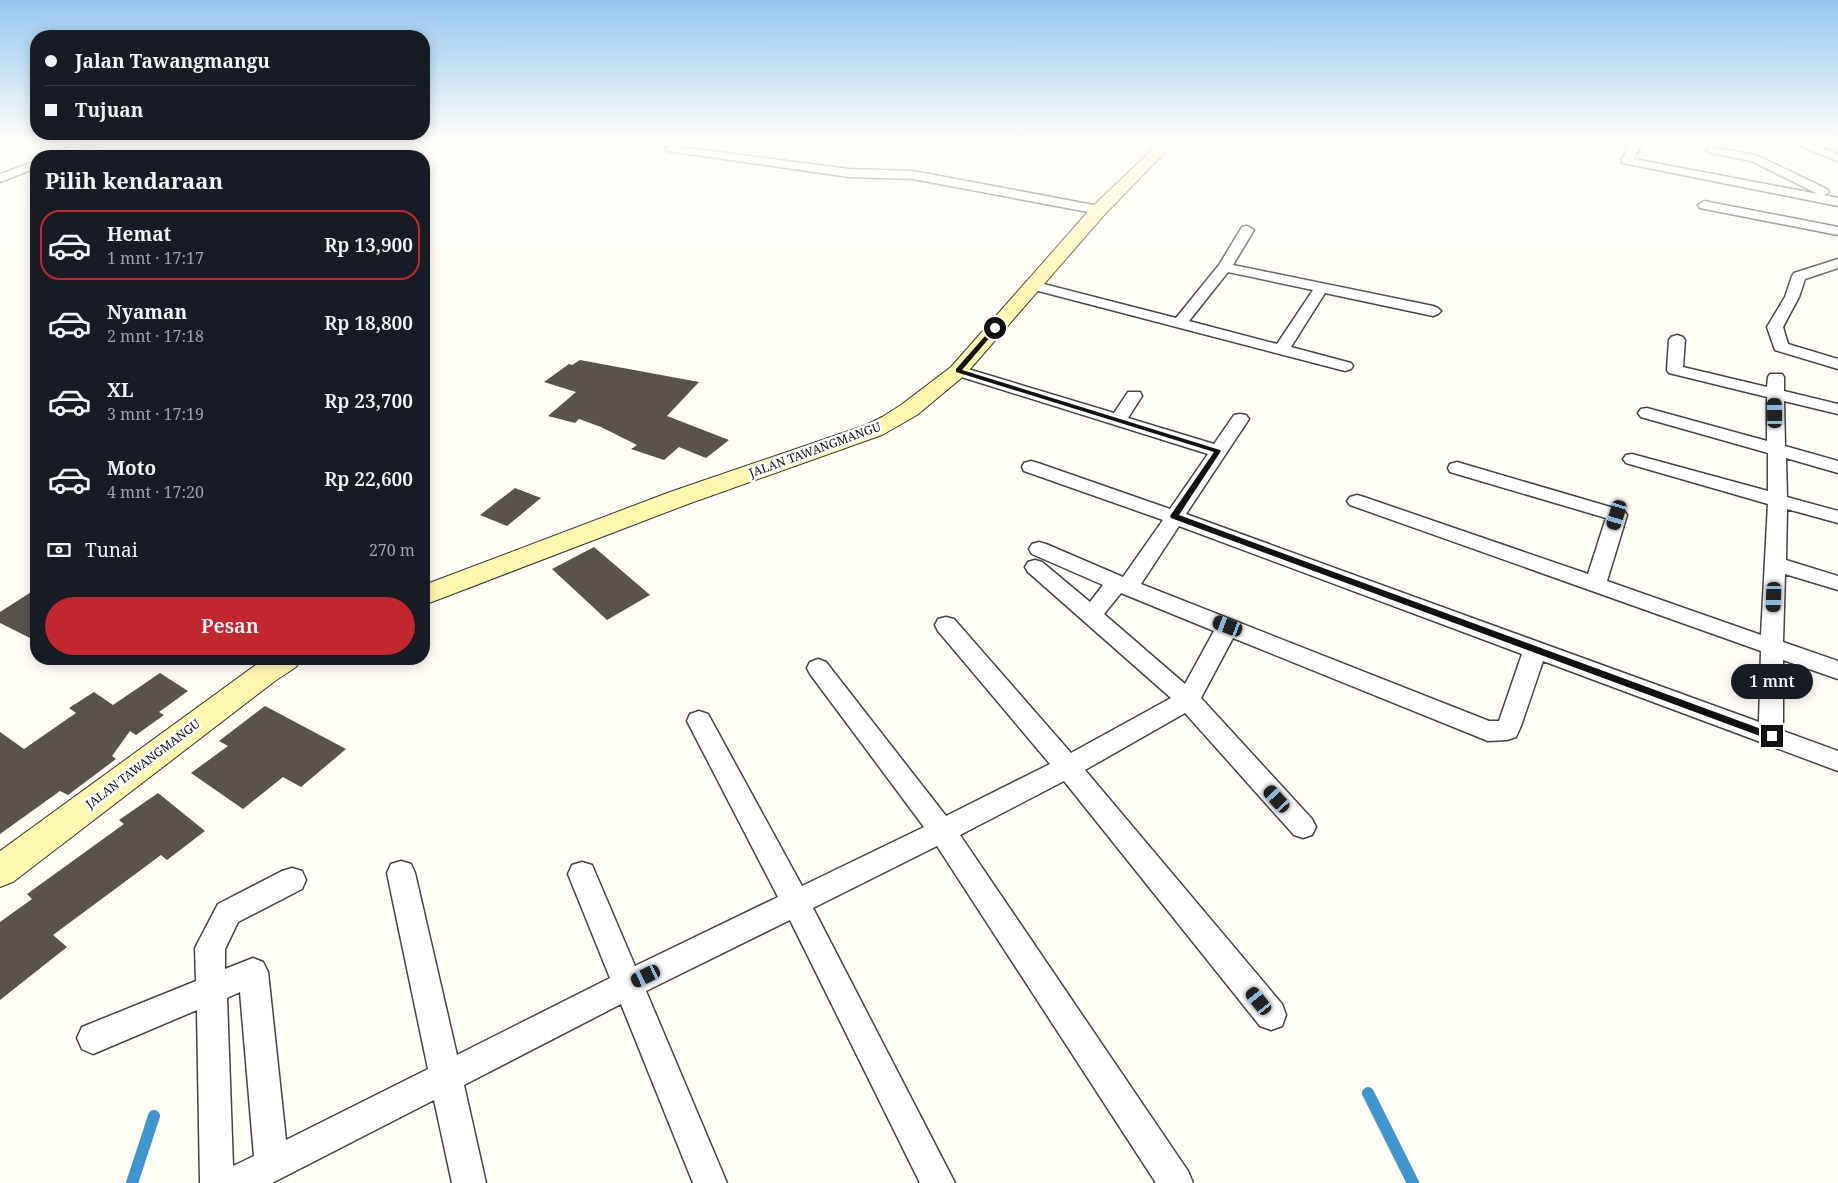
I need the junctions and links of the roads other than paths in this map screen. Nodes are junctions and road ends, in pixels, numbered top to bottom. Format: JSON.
{"nodes":[{"id":1,"x":1026,"y":196,"type":"edge"},
{"id":2,"x":1113,"y":196,"type":"edge"},
{"id":3,"x":1826,"y":196,"type":"edge"},
{"id":4,"x":1838,"y":200,"type":"edge"},
{"id":5,"x":1704,"y":205,"type":"dead end"},
{"id":6,"x":1099,"y":210,"type":"junction"},
{"id":7,"x":1248,"y":230,"type":"dead end"},
{"id":8,"x":1838,"y":231,"type":"edge"},
{"id":9,"x":1838,"y":263,"type":"edge"},
{"id":10,"x":1225,"y":267,"type":"junction"},
{"id":11,"x":1032,"y":285,"type":"junction"},
{"id":12,"x":1321,"y":288,"type":"junction"},
{"id":13,"x":1433,"y":310,"type":"dead end"},
{"id":14,"x":1180,"y":322,"type":"junction"},
{"id":15,"x":1677,"y":340,"type":"dead end"},
{"id":16,"x":1282,"y":349,"type":"junction"},
{"id":17,"x":1838,"y":364,"type":"edge"},
{"id":18,"x":1345,"y":366,"type":"dead end"},
{"id":19,"x":958,"y":370,"type":"junction"},
{"id":20,"x":1775,"y":386,"type":"junction"},
{"id":21,"x":1134,"y":396,"type":"dead end"},
{"id":22,"x":1838,"y":409,"type":"edge"},
{"id":23,"x":1647,"y":413,"type":"dead end"},
{"id":24,"x":1240,"y":419,"type":"dead end"},
{"id":25,"x":1118,"y":420,"type":"junction"},
{"id":26,"x":1776,"y":449,"type":"junction"},
{"id":27,"x":1218,"y":451,"type":"junction"},
{"id":28,"x":1632,"y":459,"type":"dead end"},
{"id":29,"x":1031,"y":467,"type":"dead end"},
{"id":30,"x":1838,"y":467,"type":"edge"},
{"id":31,"x":1458,"y":468,"type":"dead end"},
{"id":32,"x":1778,"y":500,"type":"junction"},
{"id":33,"x":1357,"y":501,"type":"dead end"},
{"id":34,"x":1174,"y":516,"type":"junction"},
{"id":35,"x":1838,"y":518,"type":"edge"},
{"id":36,"x":1776,"y":564,"type":"junction"},
{"id":37,"x":1838,"y":583,"type":"edge"},
{"id":38,"x":1122,"y":585,"type":"junction"},
{"id":39,"x":1595,"y":586,"type":"junction"},
{"id":40,"x":430,"y":593,"type":"edge"},
{"id":41,"x":1091,"y":615,"type":"junction"},
{"id":42,"x":946,"y":625,"type":"dead end"},
{"id":43,"x":1228,"y":626,"type":"junction"},
{"id":44,"x":1772,"y":647,"type":"junction"},
{"id":45,"x":1535,"y":650,"type":"junction"},
{"id":46,"x":277,"y":665,"type":"edge"},
{"id":47,"x":818,"y":668,"type":"dead end"},
{"id":48,"x":1838,"y":670,"type":"edge"},
{"id":49,"x":1188,"y":700,"type":"junction"},
{"id":50,"x":699,"y":721,"type":"dead end"},
{"id":51,"x":1772,"y":736,"type":"junction"},
{"id":52,"x":1838,"y":761,"type":"edge"},
{"id":53,"x":1068,"y":766,"type":"junction"},
{"id":54,"x":1303,"y":827,"type":"dead end"},
{"id":55,"x":942,"y":831,"type":"junction"},
{"id":56,"x":0,"y":871,"type":"edge"},
{"id":57,"x":402,"y":873,"type":"dead end"},
{"id":58,"x":582,"y":874,"type":"dead end"},
{"id":59,"x":292,"y":880,"type":"dead end"},
{"id":60,"x":796,"y":903,"type":"junction"},
{"id":61,"x":629,"y":984,"type":"junction"},
{"id":62,"x":212,"y":988,"type":"junction"},
{"id":63,"x":1271,"y":1016,"type":"dead end"},
{"id":64,"x":93,"y":1038,"type":"dead end"},
{"id":65,"x":446,"y":1078,"type":"junction"},
{"id":66,"x":256,"y":1176,"type":"edge"},
{"id":67,"x":217,"y":1183,"type":"edge"},
{"id":68,"x":469,"y":1183,"type":"edge"},
{"id":69,"x":710,"y":1183,"type":"edge"},
{"id":70,"x":938,"y":1183,"type":"edge"},
{"id":71,"x":1176,"y":1183,"type":"edge"}],
"edges":[{"from":1,"to":6,"type":"street"},
{"from":2,"to":6,"type":"main road","name":"JALAN TAWANGMANGU"},
{"from":3,"to":4,"type":"street"},
{"from":5,"to":8,"type":"street"},
{"from":6,"to":11,"type":"main road","name":"JALAN TAWANGMANGU"},
{"from":7,"to":10,"type":"street"},
{"from":9,"to":17,"type":"street"},
{"from":10,"to":12,"type":"street"},
{"from":10,"to":14,"type":"street"},
{"from":11,"to":14,"type":"street"},
{"from":11,"to":19,"type":"main road","name":"JALAN TAWANGMANGU"},
{"from":12,"to":13,"type":"street"},
{"from":12,"to":16,"type":"street"},
{"from":14,"to":16,"type":"street"},
{"from":15,"to":20,"type":"street"},
{"from":16,"to":18,"type":"street"},
{"from":19,"to":25,"type":"street"},
{"from":19,"to":40,"type":"main road","name":"JALAN TAWANGMANGU"},
{"from":20,"to":22,"type":"street"},
{"from":20,"to":26,"type":"street"},
{"from":21,"to":25,"type":"street"},
{"from":23,"to":26,"type":"street"},
{"from":24,"to":27,"type":"street"},
{"from":25,"to":27,"type":"street"},
{"from":26,"to":30,"type":"street"},
{"from":26,"to":32,"type":"street"},
{"from":27,"to":34,"type":"street"},
{"from":28,"to":32,"type":"street"},
{"from":29,"to":34,"type":"street"},
{"from":31,"to":39,"type":"street"},
{"from":32,"to":35,"type":"street"},
{"from":32,"to":36,"type":"street"},
{"from":33,"to":39,"type":"street"},
{"from":34,"to":38,"type":"street"},
{"from":34,"to":45,"type":"street"},
{"from":36,"to":37,"type":"street"},
{"from":36,"to":44,"type":"street"},
{"from":38,"to":41,"type":"street"},
{"from":38,"to":41,"type":"street"},
{"from":38,"to":43,"type":"street"},
{"from":39,"to":44,"type":"street"},
{"from":41,"to":49,"type":"street"},
{"from":42,"to":53,"type":"street"},
{"from":43,"to":45,"type":"street"},
{"from":43,"to":49,"type":"street"},
{"from":44,"to":48,"type":"street"},
{"from":44,"to":51,"type":"street"},
{"from":45,"to":51,"type":"street"},
{"from":46,"to":56,"type":"main road","name":"JALAN TAWANGMANGU"},
{"from":47,"to":55,"type":"street"},
{"from":49,"to":53,"type":"street"},
{"from":49,"to":54,"type":"street"},
{"from":50,"to":60,"type":"street"},
{"from":51,"to":52,"type":"street"},
{"from":53,"to":55,"type":"street"},
{"from":53,"to":63,"type":"street"},
{"from":55,"to":60,"type":"street"},
{"from":55,"to":71,"type":"street"},
{"from":57,"to":65,"type":"street"},
{"from":58,"to":61,"type":"street"},
{"from":59,"to":62,"type":"street"},
{"from":60,"to":61,"type":"street"},
{"from":60,"to":70,"type":"street"},
{"from":61,"to":65,"type":"street"},
{"from":61,"to":69,"type":"street"},
{"from":62,"to":64,"type":"street"},
{"from":62,"to":66,"type":"street"},
{"from":62,"to":67,"type":"street"},
{"from":65,"to":66,"type":"street"},
{"from":65,"to":68,"type":"street"}]}
